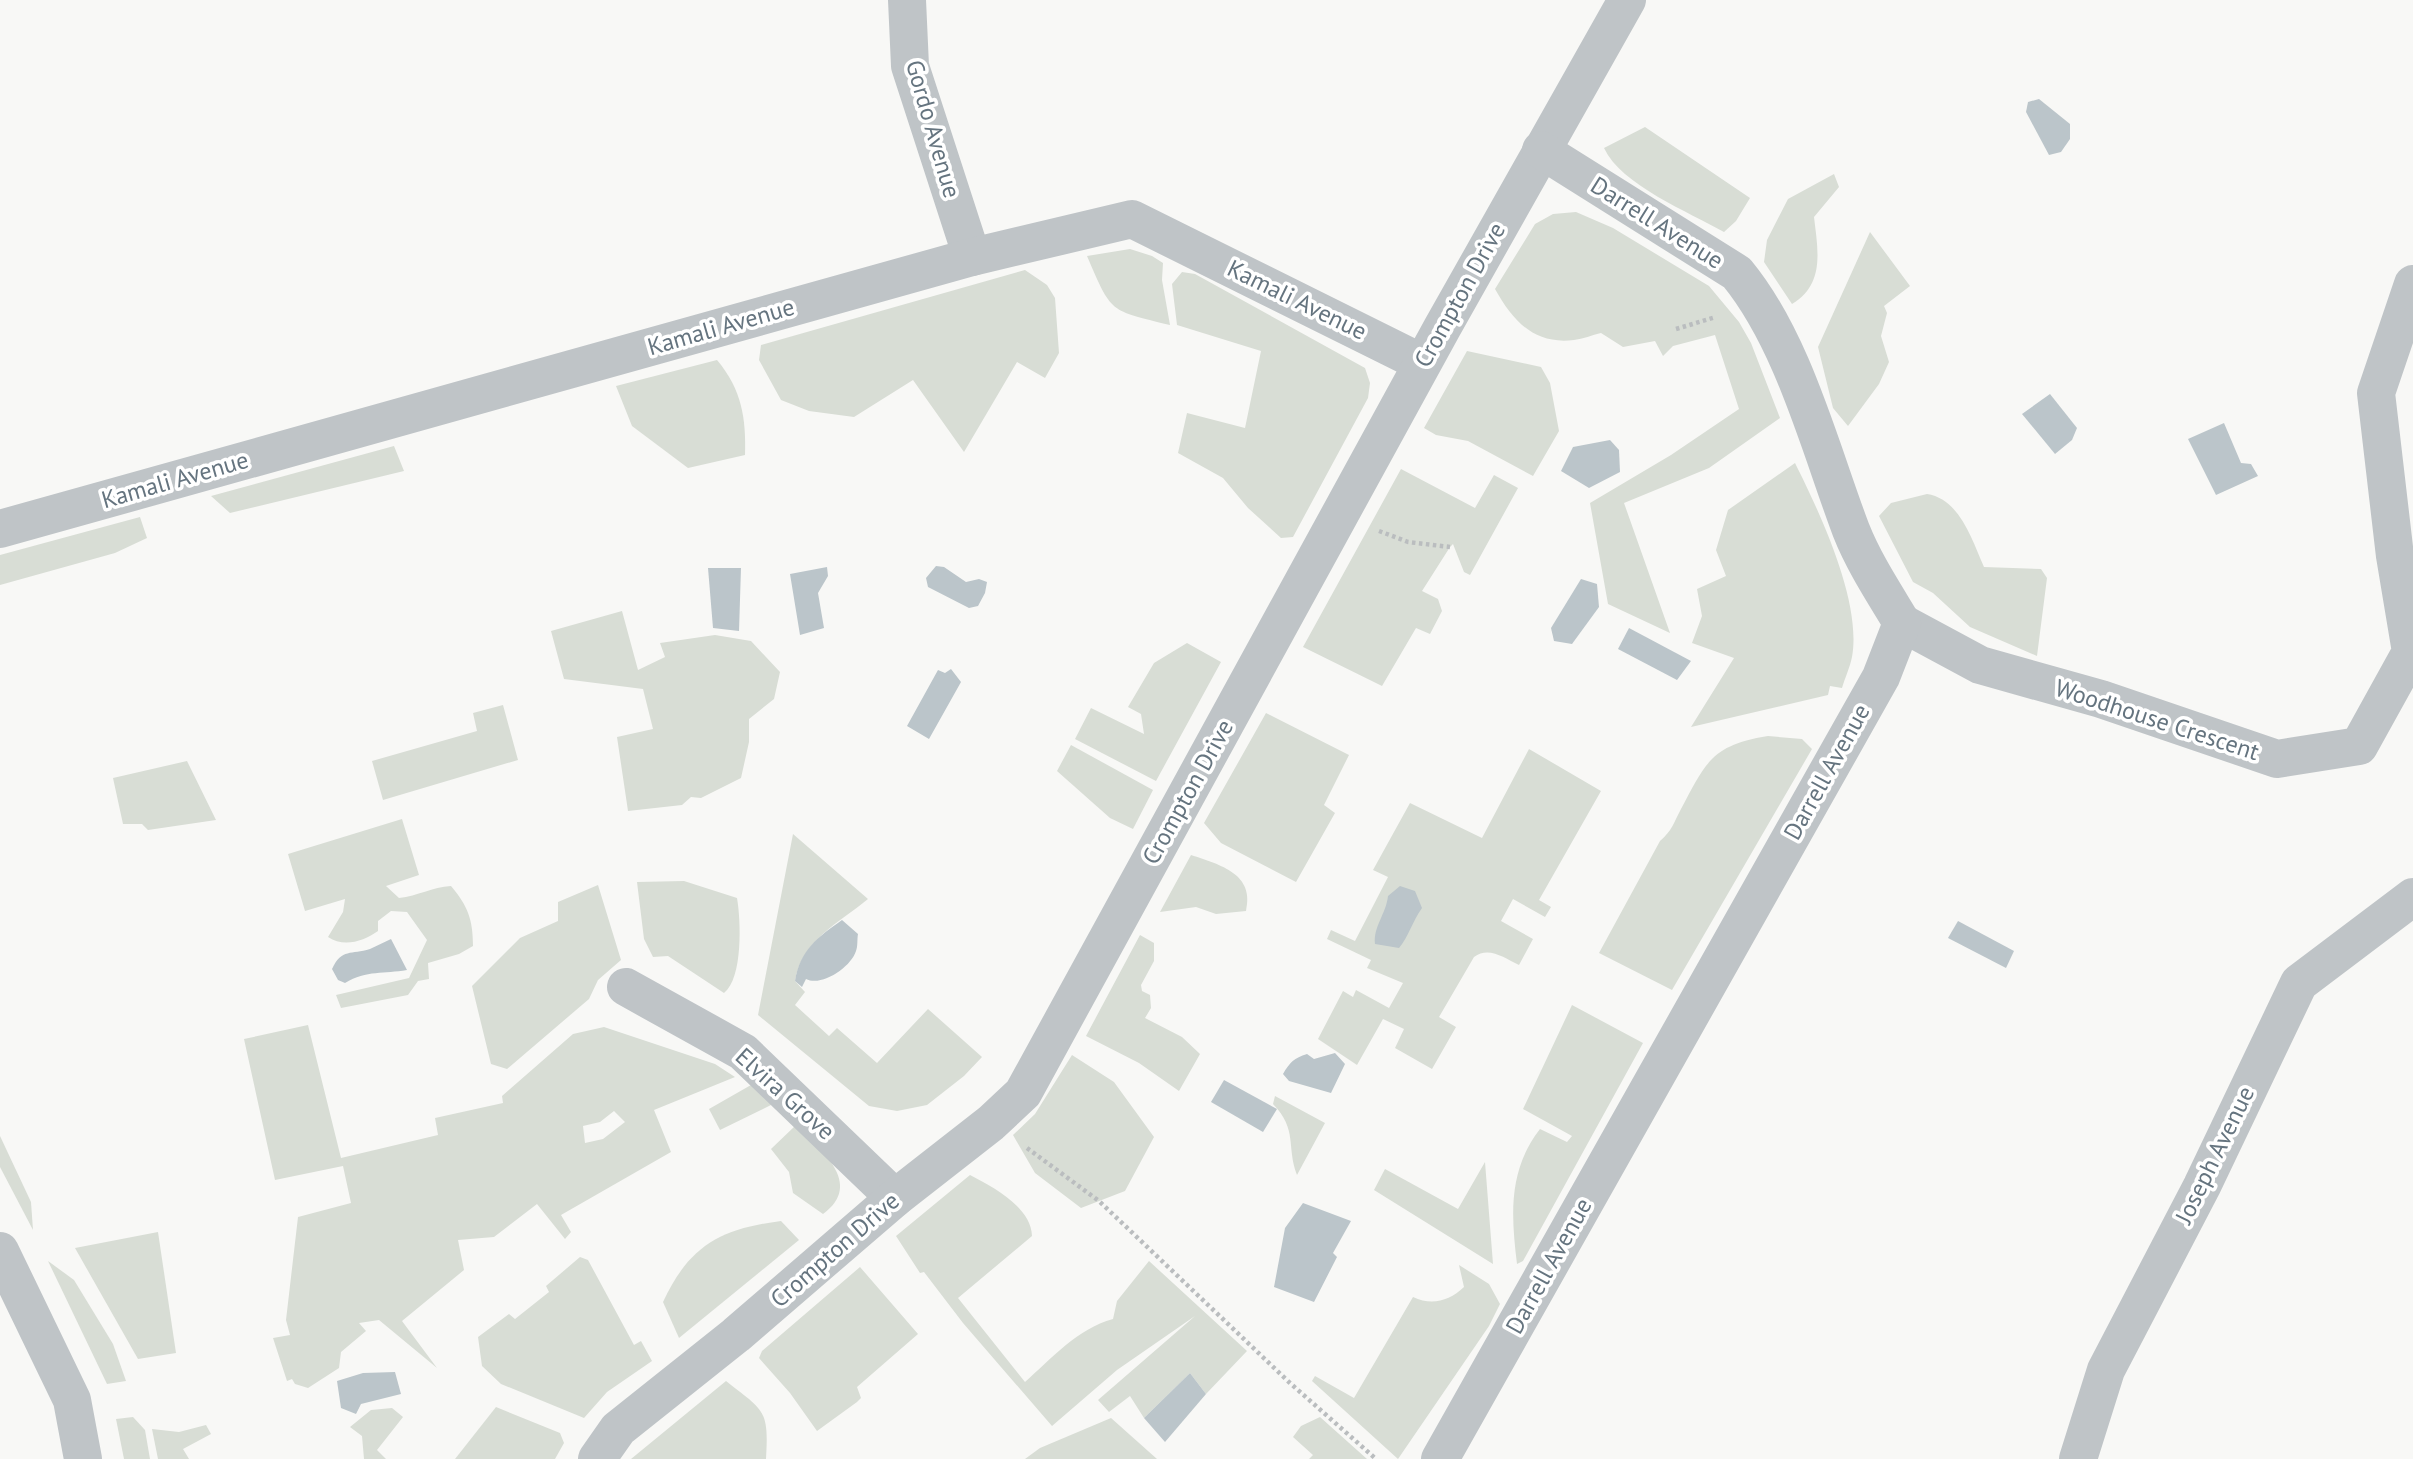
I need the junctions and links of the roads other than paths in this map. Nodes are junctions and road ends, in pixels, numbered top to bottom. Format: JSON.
{"nodes":[{"id":1,"x":907,"y":0,"type":"edge"},
{"id":2,"x":1627,"y":0,"type":"edge"},
{"id":3,"x":1541,"y":150,"type":"junction"},
{"id":4,"x":972,"y":257,"type":"junction"},
{"id":5,"x":2413,"y":284,"type":"edge"},
{"id":6,"x":1423,"y":363,"type":"junction"},
{"id":7,"x":0,"y":529,"type":"edge"},
{"id":8,"x":1902,"y":623,"type":"junction"},
{"id":9,"x":2412,"y":653,"type":"edge"},
{"id":10,"x":2413,"y":897,"type":"edge"},
{"id":11,"x":626,"y":987,"type":"dead end"},
{"id":12,"x":895,"y":1198,"type":"junction"},
{"id":13,"x":0,"y":1251,"type":"edge"},
{"id":14,"x":82,"y":1459,"type":"edge"},
{"id":15,"x":597,"y":1459,"type":"edge"},
{"id":16,"x":1440,"y":1459,"type":"edge"},
{"id":17,"x":2078,"y":1459,"type":"edge"}],
"edges":[{"from":1,"to":4,"type":"street","name":"Gordo Avenue"},
{"from":2,"to":3,"type":"street","name":"Crompton Drive"},
{"from":3,"to":6,"type":"street","name":"Crompton Drive"},
{"from":3,"to":8,"type":"street","name":"Darrell Avenue"},
{"from":4,"to":6,"type":"street","name":"Kamali Avenue"},
{"from":4,"to":7,"type":"street","name":"Kamali Avenue"},
{"from":5,"to":9,"type":"street","name":"Woodhouse Crescent"},
{"from":6,"to":12,"type":"street","name":"Crompton Drive"},
{"from":8,"to":9,"type":"street","name":"Woodhouse Crescent"},
{"from":8,"to":16,"type":"street","name":"Darrell Avenue"},
{"from":10,"to":17,"type":"street","name":"Joseph Avenue"},
{"from":11,"to":12,"type":"street","name":"Elvira Grove"},
{"from":12,"to":15,"type":"street","name":"Crompton Drive"},
{"from":13,"to":14,"type":"street"}]}
